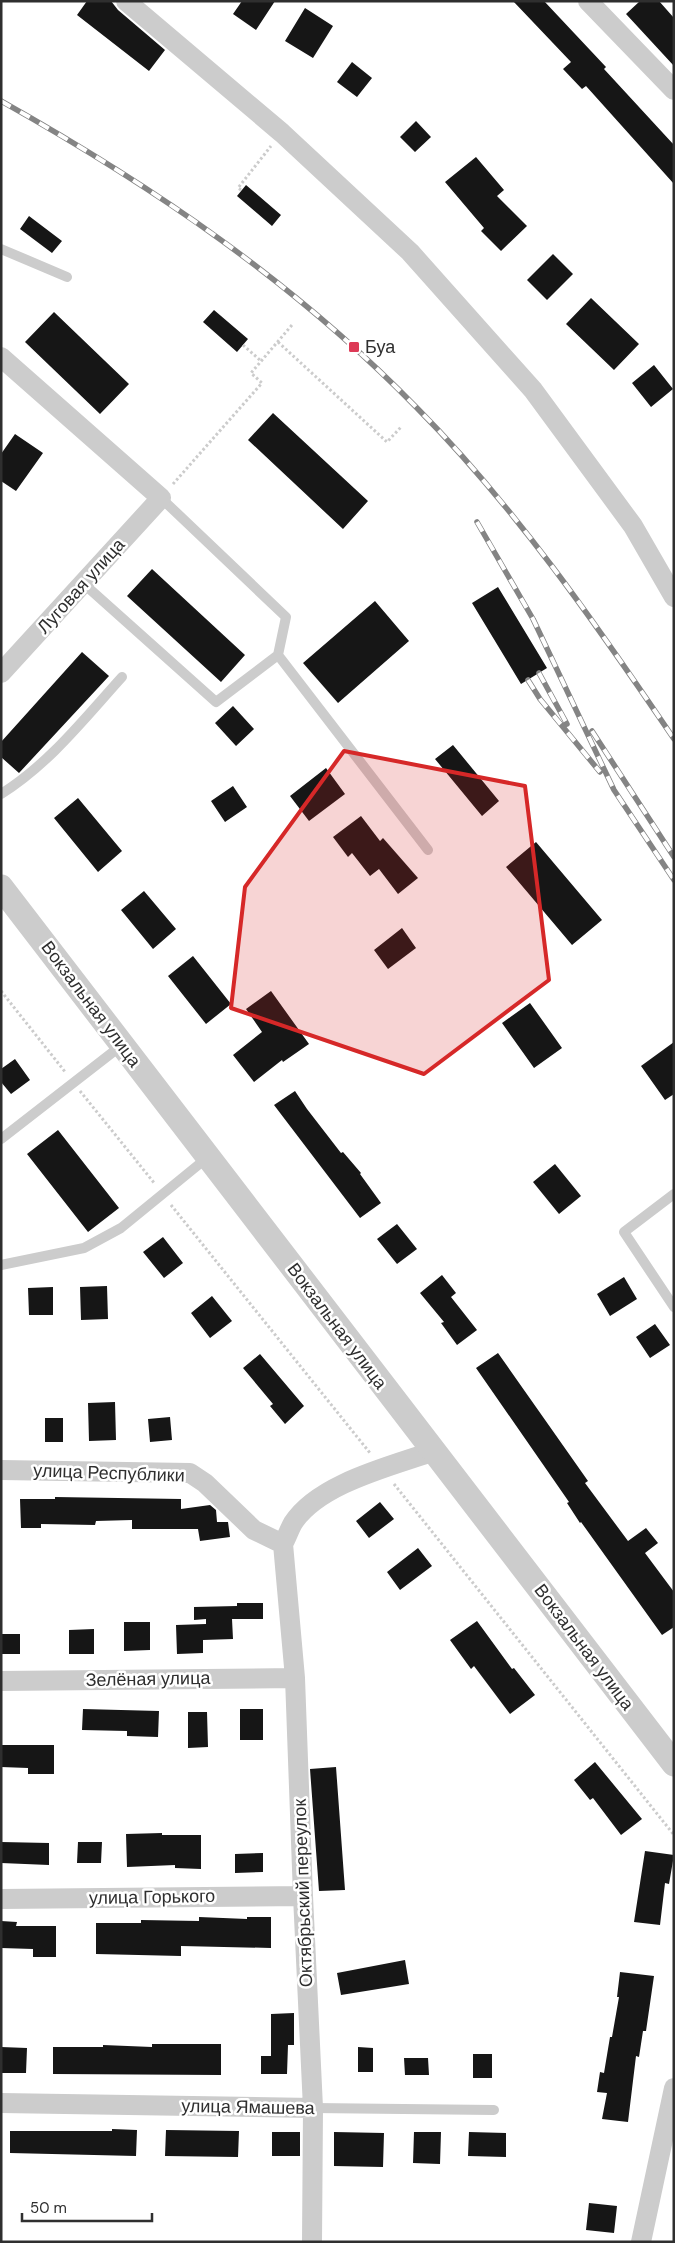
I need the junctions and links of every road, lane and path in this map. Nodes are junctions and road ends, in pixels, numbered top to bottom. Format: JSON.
{"nodes":[{"id":1,"x":126,"y":1,"type":"edge"},
{"id":2,"x":588,"y":1,"type":"edge"},
{"id":3,"x":674,"y":90,"type":"edge"},
{"id":4,"x":282,"y":133,"type":"junction"},
{"id":5,"x":242,"y":190,"type":"dead end"},
{"id":6,"x":1,"y":249,"type":"edge"},
{"id":7,"x":67,"y":277,"type":"dead end"},
{"id":8,"x":292,"y":325,"type":"dead end"},
{"id":9,"x":278,"y":342,"type":"junction"},
{"id":10,"x":243,"y":345,"type":"dead end"},
{"id":11,"x":1,"y":357,"type":"edge"},
{"id":12,"x":262,"y":361,"type":"junction"},
{"id":13,"x":402,"y":426,"type":"dead end"},
{"id":14,"x":161,"y":498,"type":"junction"},
{"id":15,"x":84,"y":584,"type":"junction"},
{"id":16,"x":674,"y":597,"type":"edge"},
{"id":17,"x":278,"y":656,"type":"junction"},
{"id":18,"x":1,"y":673,"type":"edge"},
{"id":19,"x":122,"y":677,"type":"dead end"},
{"id":20,"x":1,"y":794,"type":"edge"},
{"id":21,"x":428,"y":850,"type":"dead end"},
{"id":22,"x":1,"y":887,"type":"edge"},
{"id":23,"x":1,"y":991,"type":"edge"},
{"id":24,"x":122,"y":1045,"type":"junction"},
{"id":25,"x":74,"y":1083,"type":"junction"},
{"id":26,"x":1,"y":1139,"type":"edge"},
{"id":27,"x":208,"y":1157,"type":"junction"},
{"id":28,"x":163,"y":1194,"type":"junction"},
{"id":29,"x":674,"y":1194,"type":"edge"},
{"id":30,"x":1,"y":1264,"type":"edge"},
{"id":31,"x":674,"y":1306,"type":"edge"},
{"id":32,"x":434,"y":1450,"type":"junction"},
{"id":33,"x":383,"y":1469,"type":"junction"},
{"id":34,"x":1,"y":1470,"type":"edge"},
{"id":35,"x":284,"y":1544,"type":"junction"},
{"id":36,"x":296,"y":1678,"type":"junction"},
{"id":37,"x":1,"y":1681,"type":"edge"},
{"id":38,"x":674,"y":1764,"type":"edge"},
{"id":39,"x":674,"y":1836,"type":"edge"},
{"id":40,"x":302,"y":1896,"type":"junction"},
{"id":41,"x":1,"y":1899,"type":"edge"},
{"id":42,"x":674,"y":2088,"type":"edge"},
{"id":43,"x":1,"y":2103,"type":"edge"},
{"id":44,"x":313,"y":2108,"type":"junction"},
{"id":45,"x":494,"y":2110,"type":"dead end"},
{"id":46,"x":312,"y":2242,"type":"edge"},
{"id":47,"x":642,"y":2242,"type":"edge"}],
"edges":[{"from":1,"to":4,"type":"street"},
{"from":2,"to":3,"type":"street"},
{"from":4,"to":5,"type":"path"},
{"from":4,"to":16,"type":"street"},
{"from":6,"to":7,"type":"lane"},
{"from":8,"to":9,"type":"path"},
{"from":9,"to":12,"type":"path"},
{"from":9,"to":13,"type":"path"},
{"from":10,"to":12,"type":"path"},
{"from":11,"to":14,"type":"street"},
{"from":12,"to":14,"type":"path"},
{"from":14,"to":15,"type":"street","name":"Луговая улица"},
{"from":14,"to":17,"type":"lane"},
{"from":15,"to":17,"type":"lane"},
{"from":15,"to":18,"type":"street","name":"Луговая улица"},
{"from":17,"to":21,"type":"lane"},
{"from":19,"to":20,"type":"lane"},
{"from":22,"to":24,"type":"street","name":"Вокзальная улица"},
{"from":23,"to":25,"type":"path"},
{"from":24,"to":25,"type":"lane"},
{"from":24,"to":27,"type":"street","name":"Вокзальная улица"},
{"from":25,"to":26,"type":"lane"},
{"from":25,"to":28,"type":"path"},
{"from":27,"to":28,"type":"lane"},
{"from":27,"to":32,"type":"street","name":"Вокзальная улица"},
{"from":28,"to":30,"type":"lane"},
{"from":28,"to":33,"type":"path"},
{"from":29,"to":31,"type":"lane"},
{"from":32,"to":33,"type":"street"},
{"from":32,"to":38,"type":"street","name":"Вокзальная улица"},
{"from":33,"to":35,"type":"street"},
{"from":33,"to":39,"type":"path"},
{"from":34,"to":35,"type":"street","name":"улица Республики"},
{"from":35,"to":36,"type":"street","name":"Октябрьский переулок"},
{"from":36,"to":37,"type":"street","name":"Зелёная улица"},
{"from":36,"to":40,"type":"street","name":"Октябрьский переулок"},
{"from":40,"to":41,"type":"street","name":"улица Горького"},
{"from":40,"to":44,"type":"street","name":"Октябрьский переулок"},
{"from":42,"to":47,"type":"street"},
{"from":43,"to":44,"type":"street","name":"улица Ямашева"},
{"from":44,"to":45,"type":"lane","name":"улица Ямашева"},
{"from":44,"to":46,"type":"street","name":"Октябрьский переулок"}]}
